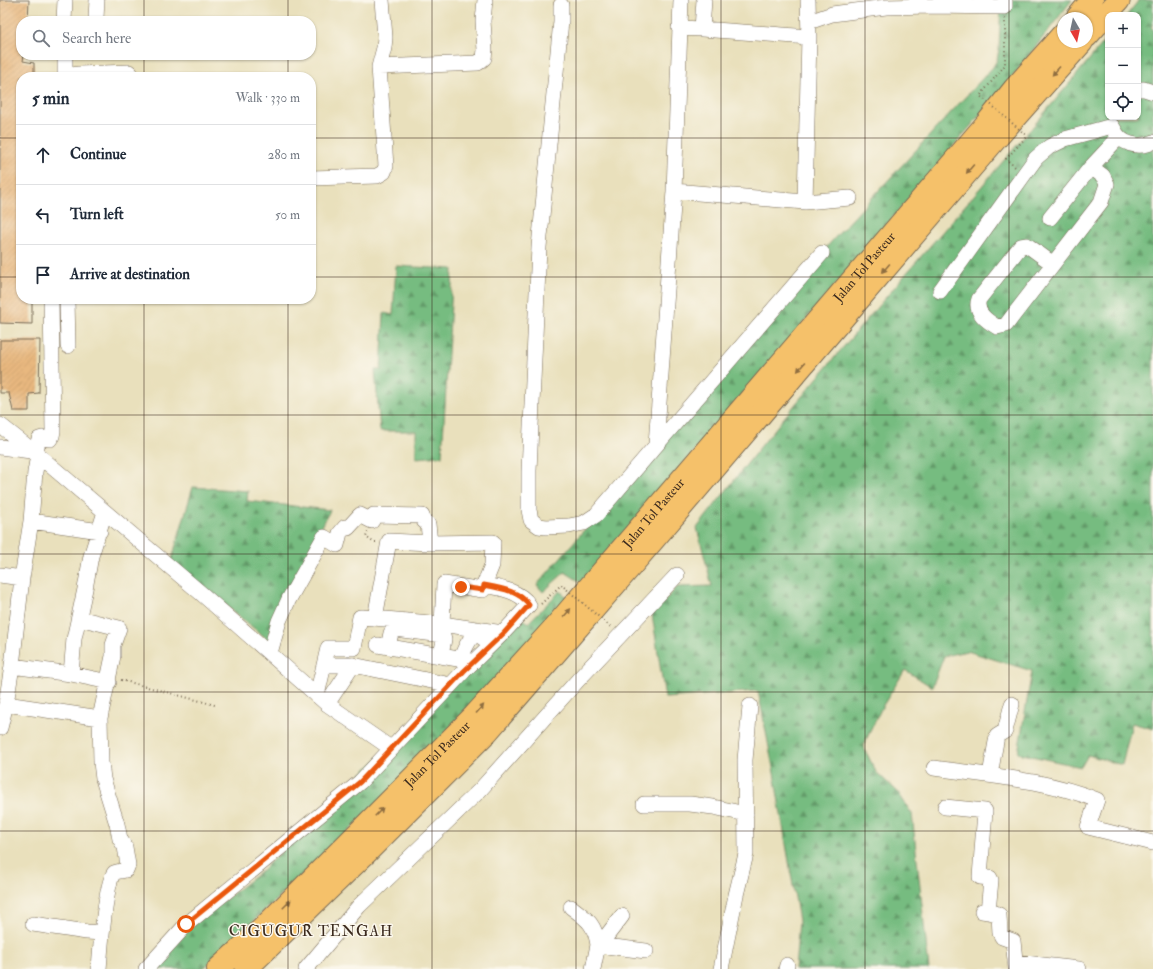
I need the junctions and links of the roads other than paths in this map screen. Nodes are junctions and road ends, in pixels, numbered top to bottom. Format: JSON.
{"nodes":[{"id":1,"x":65,"y":0,"type":"edge"},
{"id":2,"x":97,"y":0,"type":"edge"},
{"id":3,"x":382,"y":0,"type":"edge"},
{"id":4,"x":485,"y":0,"type":"edge"},
{"id":5,"x":681,"y":0,"type":"edge"},
{"id":6,"x":704,"y":0,"type":"edge"},
{"id":7,"x":808,"y":0,"type":"edge"},
{"id":8,"x":1084,"y":0,"type":"edge"},
{"id":9,"x":1092,"y":0,"type":"edge"},
{"id":10,"x":1119,"y":0,"type":"edge"},
{"id":11,"x":1005,"y":4,"type":"edge"},
{"id":12,"x":561,"y":5,"type":"dead end"},
{"id":13,"x":1078,"y":12,"type":"edge"},
{"id":14,"x":1082,"y":12,"type":"edge"},
{"id":15,"x":64,"y":16,"type":"edge"},
{"id":16,"x":96,"y":16,"type":"edge"},
{"id":17,"x":679,"y":28,"type":"junction"},
{"id":18,"x":702,"y":28,"type":"junction"},
{"id":19,"x":1093,"y":29,"type":"edge"},
{"id":20,"x":809,"y":30,"type":"junction"},
{"id":21,"x":1057,"y":44,"type":"edge"},
{"id":22,"x":1057,"y":48,"type":"edge"},
{"id":23,"x":65,"y":60,"type":"edge"},
{"id":24,"x":379,"y":67,"type":"junction"},
{"id":25,"x":65,"y":72,"type":"edge"},
{"id":26,"x":1141,"y":89,"type":"edge"},
{"id":27,"x":1153,"y":92,"type":"edge"},
{"id":28,"x":1114,"y":126,"type":"edge"},
{"id":29,"x":1153,"y":142,"type":"edge"},
{"id":30,"x":1091,"y":167,"type":"junction"},
{"id":31,"x":316,"y":178,"type":"edge"},
{"id":32,"x":674,"y":192,"type":"junction"},
{"id":33,"x":850,"y":198,"type":"dead end"},
{"id":34,"x":805,"y":202,"type":"junction"},
{"id":35,"x":1050,"y":218,"type":"dead end"},
{"id":36,"x":822,"y":252,"type":"dead end"},
{"id":37,"x":1053,"y":264,"type":"junction"},
{"id":38,"x":940,"y":291,"type":"dead end"},
{"id":39,"x":51,"y":304,"type":"edge"},
{"id":40,"x":67,"y":304,"type":"edge"},
{"id":41,"x":68,"y":346,"type":"dead end"},
{"id":42,"x":0,"y":425,"type":"edge"},
{"id":43,"x":656,"y":445,"type":"junction"},
{"id":44,"x":0,"y":447,"type":"edge"},
{"id":45,"x":35,"y":453,"type":"junction"},
{"id":46,"x":105,"y":512,"type":"junction"},
{"id":47,"x":31,"y":520,"type":"junction"},
{"id":48,"x":100,"y":531,"type":"junction"},
{"id":49,"x":430,"y":543,"type":"junction"},
{"id":50,"x":0,"y":575,"type":"edge"},
{"id":51,"x":677,"y":575,"type":"dead end"},
{"id":52,"x":22,"y":578,"type":"junction"},
{"id":53,"x":484,"y":585,"type":"junction"},
{"id":54,"x":79,"y":618,"type":"junction"},
{"id":55,"x":375,"y":618,"type":"junction"},
{"id":56,"x":442,"y":624,"type":"junction"},
{"id":57,"x":504,"y":633,"type":"junction"},
{"id":58,"x":491,"y":644,"type":"junction"},
{"id":59,"x":270,"y":653,"type":"junction"},
{"id":60,"x":441,"y":656,"type":"junction"},
{"id":61,"x":324,"y":665,"type":"junction"},
{"id":62,"x":353,"y":665,"type":"junction"},
{"id":63,"x":12,"y":666,"type":"junction"},
{"id":64,"x":71,"y":674,"type":"junction"},
{"id":65,"x":109,"y":680,"type":"junction"},
{"id":66,"x":452,"y":685,"type":"junction"},
{"id":67,"x":322,"y":699,"type":"junction"},
{"id":68,"x":6,"y":704,"type":"junction"},
{"id":69,"x":1012,"y":704,"type":"dead end"},
{"id":70,"x":750,"y":706,"type":"dead end"},
{"id":71,"x":100,"y":718,"type":"junction"},
{"id":72,"x":0,"y":723,"type":"edge"},
{"id":73,"x":392,"y":749,"type":"junction"},
{"id":74,"x":934,"y":768,"type":"dead end"},
{"id":75,"x":990,"y":775,"type":"junction"},
{"id":76,"x":644,"y":804,"type":"dead end"},
{"id":77,"x":945,"y":807,"type":"dead end"},
{"id":78,"x":746,"y":814,"type":"junction"},
{"id":79,"x":1153,"y":843,"type":"edge"},
{"id":80,"x":571,"y":907,"type":"dead end"},
{"id":81,"x":622,"y":916,"type":"dead end"},
{"id":82,"x":33,"y":924,"type":"dead end"},
{"id":83,"x":102,"y":933,"type":"junction"},
{"id":84,"x":598,"y":945,"type":"junction"},
{"id":85,"x":646,"y":951,"type":"dead end"},
{"id":86,"x":1016,"y":965,"type":"edge"},
{"id":87,"x":99,"y":969,"type":"edge"},
{"id":88,"x":146,"y":969,"type":"edge"},
{"id":89,"x":218,"y":969,"type":"edge"},
{"id":90,"x":246,"y":969,"type":"edge"},
{"id":91,"x":306,"y":969,"type":"edge"},
{"id":92,"x":593,"y":969,"type":"edge"},
{"id":93,"x":721,"y":969,"type":"edge"},
{"id":94,"x":1079,"y":969,"type":"edge"}],
"edges":[{"from":1,"to":15,"type":"street"},
{"from":2,"to":16,"type":"street"},
{"from":3,"to":24,"type":"street"},
{"from":4,"to":24,"type":"street"},
{"from":5,"to":17,"type":"street"},
{"from":6,"to":18,"type":"street"},
{"from":7,"to":20,"type":"street"},
{"from":8,"to":13,"type":"highway"},
{"from":9,"to":14,"type":"highway"},
{"from":10,"to":19,"type":"highway"},
{"from":11,"to":20,"type":"street"},
{"from":12,"to":43,"type":"street"},
{"from":17,"to":18,"type":"street"},
{"from":17,"to":32,"type":"street"},
{"from":18,"to":20,"type":"street"},
{"from":20,"to":34,"type":"street"},
{"from":89,"to":21,"type":"highway","name":"Jalan Tol Pasteur","one_way":true},
{"from":22,"to":90,"type":"highway","name":"Jalan Tol Pasteur","one_way":true},
{"from":23,"to":25,"type":"street"},
{"from":24,"to":31,"type":"street"},
{"from":26,"to":27,"type":"street"},
{"from":28,"to":29,"type":"street"},
{"from":28,"to":30,"type":"street"},
{"from":28,"to":38,"type":"street"},
{"from":30,"to":35,"type":"street"},
{"from":30,"to":37,"type":"street"},
{"from":32,"to":34,"type":"street"},
{"from":32,"to":43,"type":"street"},
{"from":33,"to":34,"type":"street"},
{"from":36,"to":43,"type":"street"},
{"from":37,"to":37,"type":"street"},
{"from":39,"to":45,"type":"street"},
{"from":40,"to":41,"type":"street"},
{"from":42,"to":45,"type":"street"},
{"from":44,"to":45,"type":"street"},
{"from":45,"to":46,"type":"street"},
{"from":45,"to":47,"type":"street"},
{"from":46,"to":48,"type":"street"},
{"from":46,"to":59,"type":"street"},
{"from":47,"to":48,"type":"street"},
{"from":47,"to":52,"type":"street"},
{"from":48,"to":54,"type":"street"},
{"from":49,"to":53,"type":"street"},
{"from":49,"to":55,"type":"street"},
{"from":49,"to":59,"type":"street"},
{"from":50,"to":52,"type":"street"},
{"from":51,"to":91,"type":"street"},
{"from":52,"to":63,"type":"street"},
{"from":53,"to":56,"type":"street"},
{"from":53,"to":57,"type":"street"},
{"from":54,"to":64,"type":"street"},
{"from":54,"to":65,"type":"street"},
{"from":55,"to":56,"type":"street"},
{"from":55,"to":61,"type":"street"},
{"from":56,"to":57,"type":"street"},
{"from":57,"to":58,"type":"street"},
{"from":58,"to":60,"type":"street"},
{"from":58,"to":66,"type":"street"},
{"from":59,"to":67,"type":"street"},
{"from":60,"to":60,"type":"street"},
{"from":61,"to":62,"type":"street"},
{"from":61,"to":67,"type":"street"},
{"from":62,"to":66,"type":"street"},
{"from":62,"to":67,"type":"street"},
{"from":63,"to":64,"type":"street"},
{"from":63,"to":68,"type":"street"},
{"from":64,"to":65,"type":"street"},
{"from":65,"to":71,"type":"street"},
{"from":66,"to":73,"type":"street"},
{"from":67,"to":73,"type":"street"},
{"from":68,"to":71,"type":"street"},
{"from":68,"to":72,"type":"street"},
{"from":69,"to":75,"type":"street"},
{"from":70,"to":78,"type":"street"},
{"from":71,"to":83,"type":"street"},
{"from":73,"to":88,"type":"street"},
{"from":74,"to":75,"type":"street"},
{"from":75,"to":79,"type":"street"},
{"from":76,"to":78,"type":"street"},
{"from":77,"to":86,"type":"street"},
{"from":78,"to":93,"type":"street"},
{"from":80,"to":84,"type":"street"},
{"from":81,"to":84,"type":"street"},
{"from":82,"to":83,"type":"street"},
{"from":83,"to":87,"type":"street"},
{"from":84,"to":85,"type":"street"},
{"from":84,"to":92,"type":"street"},
{"from":86,"to":94,"type":"street"}]}
